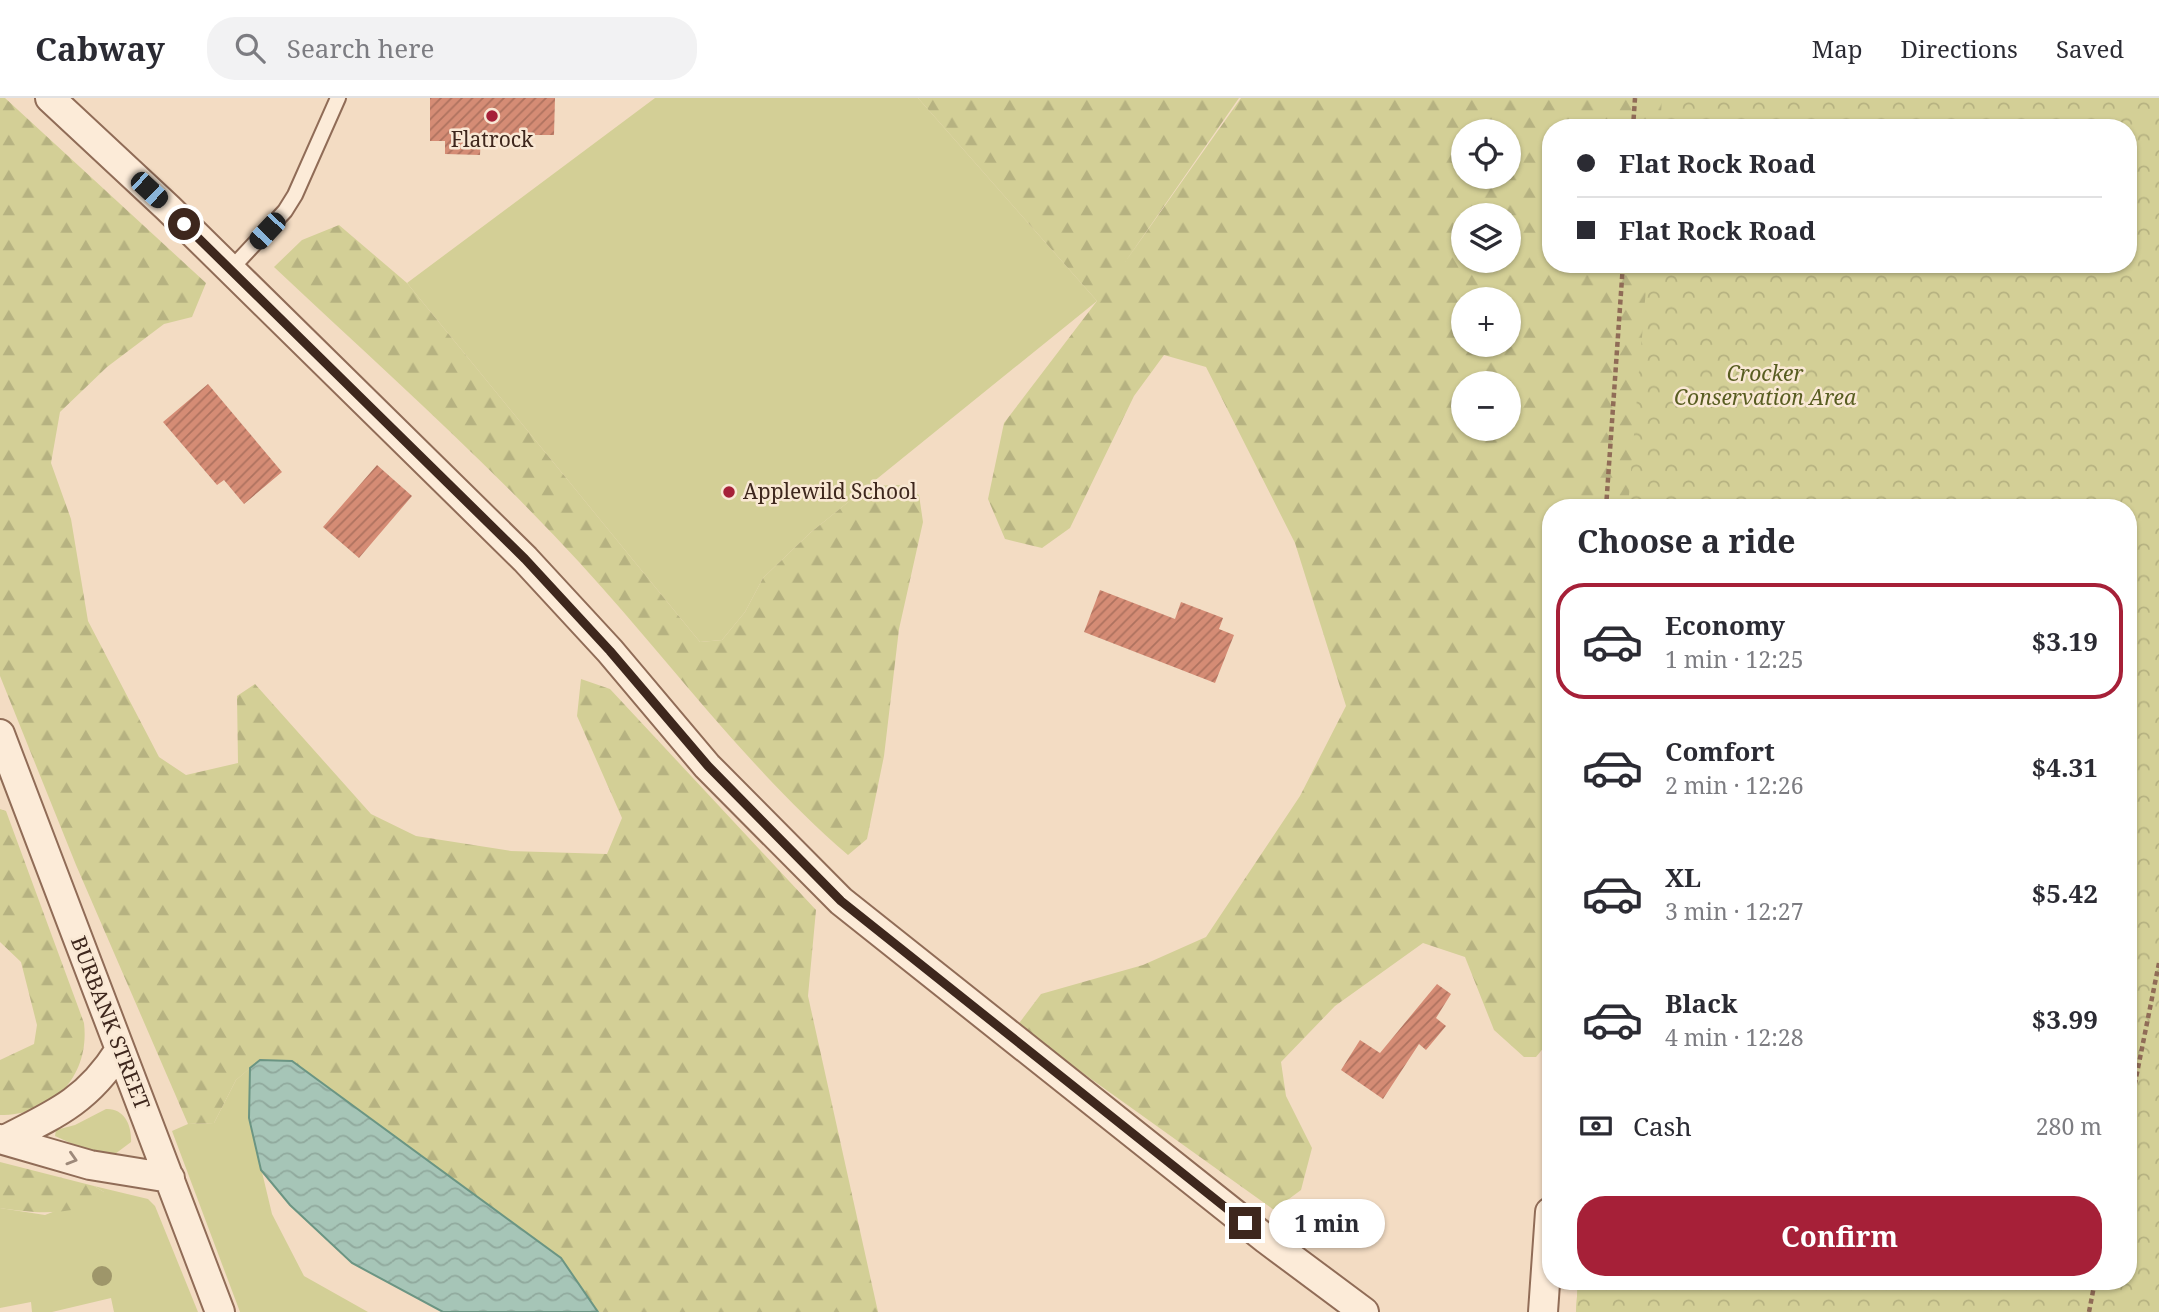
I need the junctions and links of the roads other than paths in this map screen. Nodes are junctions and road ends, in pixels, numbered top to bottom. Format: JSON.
{"nodes":[{"id":1,"x":50,"y":98,"type":"edge"},
{"id":2,"x":338,"y":98,"type":"edge"},
{"id":3,"x":230,"y":270,"type":"junction"},
{"id":4,"x":0,"y":734,"type":"edge"},
{"id":5,"x":119,"y":1051,"type":"junction"},
{"id":6,"x":3,"y":1139,"type":"edge"},
{"id":7,"x":170,"y":1178,"type":"junction"},
{"id":8,"x":1545,"y":1290,"type":"edge"},
{"id":9,"x":220,"y":1312,"type":"edge"},
{"id":10,"x":1364,"y":1312,"type":"edge"},
{"id":11,"x":1543,"y":1312,"type":"edge"}],
"edges":[{"from":1,"to":3,"type":"street"},
{"from":2,"to":3,"type":"lane"},
{"from":3,"to":10,"type":"street"},
{"from":4,"to":5,"type":"street","name":"BURBANK STREET"},
{"from":5,"to":6,"type":"street"},
{"from":5,"to":7,"type":"street","name":"BURBANK STREET"},
{"from":6,"to":7,"type":"street","one_way":true},
{"from":7,"to":9,"type":"street","name":"BURBANK STREET"},
{"from":8,"to":11,"type":"street"}]}
